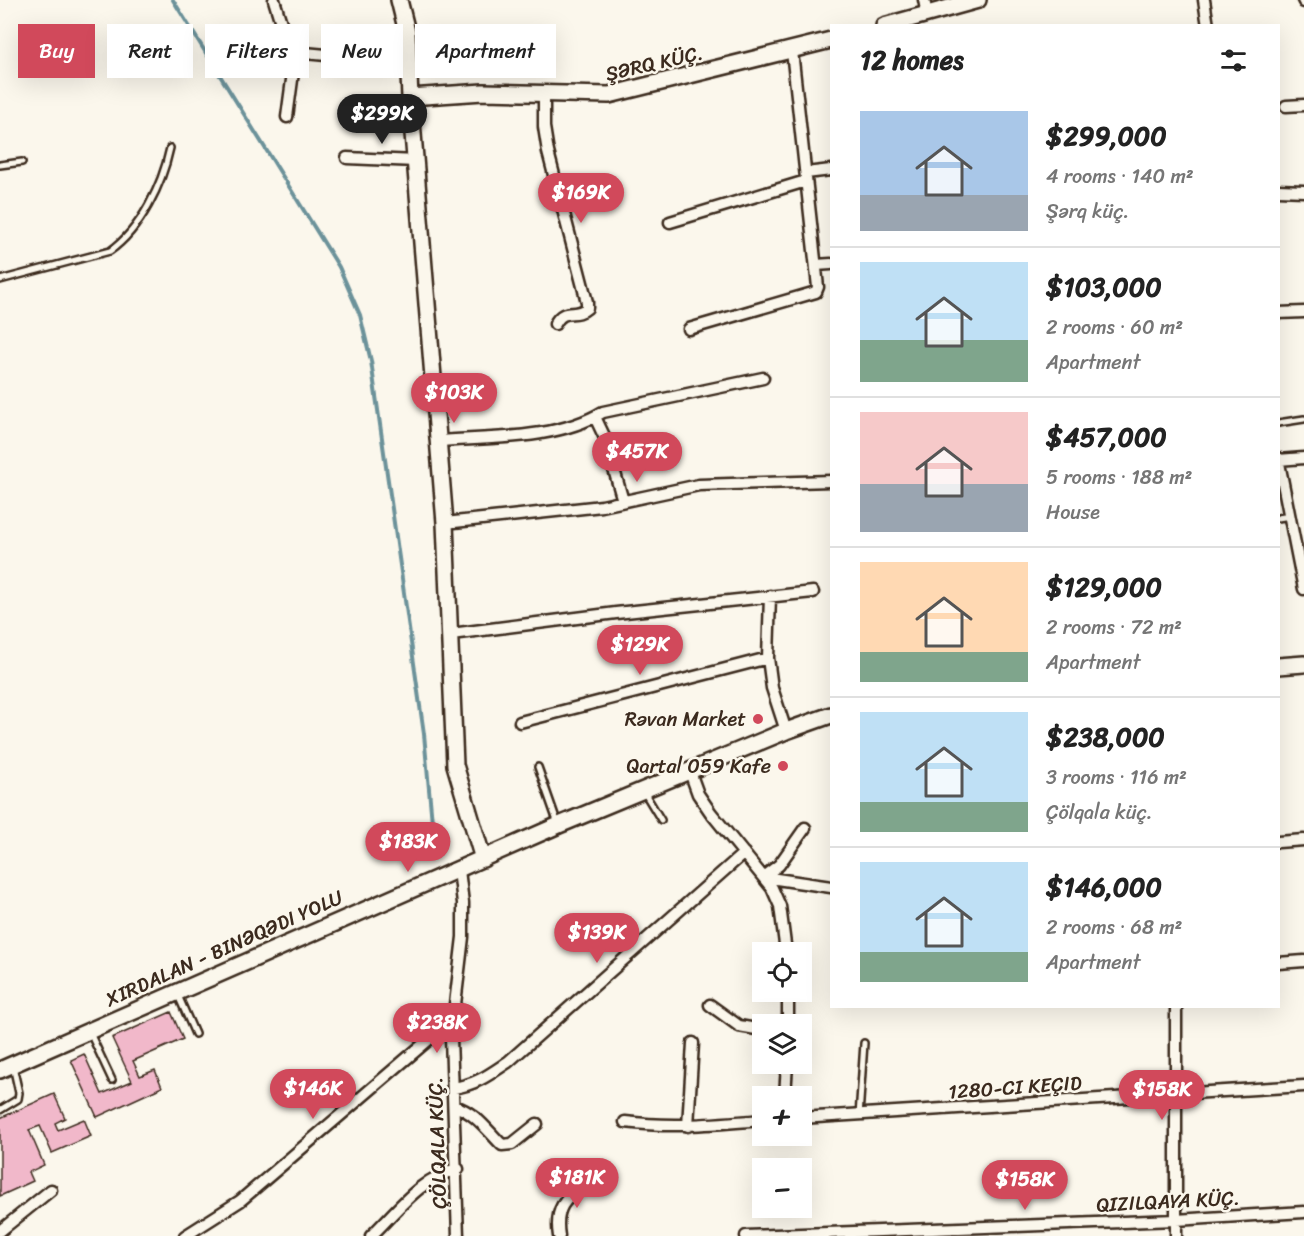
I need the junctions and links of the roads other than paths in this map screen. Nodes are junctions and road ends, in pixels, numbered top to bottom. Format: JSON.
{"nodes":[{"id":1,"x":274,"y":0,"type":"edge"},
{"id":2,"x":399,"y":0,"type":"edge"},
{"id":3,"x":978,"y":0,"type":"edge"},
{"id":4,"x":1204,"y":0,"type":"edge"},
{"id":5,"x":925,"y":7,"type":"edge"},
{"id":6,"x":282,"y":24,"type":"edge"},
{"id":7,"x":888,"y":24,"type":"edge"},
{"id":8,"x":1208,"y":24,"type":"edge"},
{"id":9,"x":830,"y":40,"type":"edge"},
{"id":10,"x":792,"y":51,"type":"junction"},
{"id":11,"x":309,"y":54,"type":"edge"},
{"id":12,"x":409,"y":63,"type":"junction"},
{"id":13,"x":292,"y":78,"type":"edge"},
{"id":14,"x":544,"y":94,"type":"junction"},
{"id":15,"x":410,"y":97,"type":"junction"},
{"id":16,"x":1304,"y":105,"type":"edge"},
{"id":17,"x":1286,"y":106,"type":"dead end"},
{"id":18,"x":287,"y":117,"type":"dead end"},
{"id":19,"x":170,"y":148,"type":"dead end"},
{"id":20,"x":347,"y":158,"type":"dead end"},
{"id":21,"x":416,"y":161,"type":"junction"},
{"id":22,"x":22,"y":162,"type":"dead end"},
{"id":23,"x":0,"y":165,"type":"edge"},
{"id":24,"x":830,"y":170,"type":"edge"},
{"id":25,"x":806,"y":177,"type":"junction"},
{"id":26,"x":1280,"y":190,"type":"edge"},
{"id":27,"x":1304,"y":191,"type":"edge"},
{"id":28,"x":670,"y":222,"type":"dead end"},
{"id":29,"x":830,"y":264,"type":"edge"},
{"id":30,"x":816,"y":265,"type":"junction"},
{"id":31,"x":0,"y":280,"type":"edge"},
{"id":32,"x":1304,"y":312,"type":"edge"},
{"id":33,"x":1280,"y":313,"type":"edge"},
{"id":34,"x":555,"y":324,"type":"dead end"},
{"id":35,"x":689,"y":329,"type":"dead end"},
{"id":36,"x":763,"y":378,"type":"dead end"},
{"id":37,"x":595,"y":417,"type":"junction"},
{"id":38,"x":1304,"y":419,"type":"edge"},
{"id":39,"x":1280,"y":423,"type":"edge"},
{"id":40,"x":438,"y":441,"type":"junction"},
{"id":41,"x":1304,"y":458,"type":"edge"},
{"id":42,"x":1280,"y":459,"type":"edge"},
{"id":43,"x":1280,"y":468,"type":"edge"},
{"id":44,"x":830,"y":481,"type":"edge"},
{"id":45,"x":623,"y":501,"type":"junction"},
{"id":46,"x":1290,"y":516,"type":"junction"},
{"id":47,"x":1280,"y":518,"type":"edge"},
{"id":48,"x":445,"y":524,"type":"junction"},
{"id":49,"x":1304,"y":589,"type":"edge"},
{"id":50,"x":813,"y":592,"type":"dead end"},
{"id":51,"x":770,"y":596,"type":"junction"},
{"id":52,"x":451,"y":634,"type":"junction"},
{"id":53,"x":768,"y":658,"type":"junction"},
{"id":54,"x":1304,"y":664,"type":"edge"},
{"id":55,"x":1280,"y":666,"type":"edge"},
{"id":56,"x":830,"y":715,"type":"edge"},
{"id":57,"x":520,"y":722,"type":"dead end"},
{"id":58,"x":786,"y":730,"type":"junction"},
{"id":59,"x":538,"y":767,"type":"dead end"},
{"id":60,"x":690,"y":772,"type":"junction"},
{"id":61,"x":643,"y":791,"type":"junction"},
{"id":62,"x":661,"y":820,"type":"dead end"},
{"id":63,"x":559,"y":825,"type":"junction"},
{"id":64,"x":805,"y":828,"type":"dead end"},
{"id":65,"x":1304,"y":840,"type":"edge"},
{"id":66,"x":1280,"y":842,"type":"edge"},
{"id":67,"x":744,"y":853,"type":"junction"},
{"id":68,"x":483,"y":859,"type":"junction"},
{"id":69,"x":459,"y":870,"type":"junction"},
{"id":70,"x":763,"y":877,"type":"junction"},
{"id":71,"x":830,"y":887,"type":"edge"},
{"id":72,"x":785,"y":942,"type":"edge"},
{"id":73,"x":1304,"y":961,"type":"edge"},
{"id":74,"x":1280,"y":963,"type":"edge"},
{"id":75,"x":177,"y":992,"type":"junction"},
{"id":76,"x":710,"y":1005,"type":"dead end"},
{"id":77,"x":1176,"y":1008,"type":"edge"},
{"id":78,"x":451,"y":1026,"type":"junction"},
{"id":79,"x":752,"y":1028,"type":"edge"},
{"id":80,"x":89,"y":1031,"type":"junction"},
{"id":81,"x":195,"y":1034,"type":"dead end"},
{"id":82,"x":693,"y":1043,"type":"dead end"},
{"id":83,"x":864,"y":1043,"type":"dead end"},
{"id":84,"x":6,"y":1067,"type":"edge"},
{"id":85,"x":112,"y":1080,"type":"dead end"},
{"id":86,"x":1304,"y":1086,"type":"edge"},
{"id":87,"x":453,"y":1088,"type":"junction"},
{"id":88,"x":1176,"y":1094,"type":"junction"},
{"id":89,"x":454,"y":1106,"type":"junction"},
{"id":90,"x":0,"y":1110,"type":"edge"},
{"id":91,"x":859,"y":1116,"type":"junction"},
{"id":92,"x":812,"y":1118,"type":"edge"},
{"id":93,"x":752,"y":1121,"type":"edge"},
{"id":94,"x":626,"y":1122,"type":"dead end"},
{"id":95,"x":537,"y":1124,"type":"dead end"},
{"id":96,"x":688,"y":1126,"type":"junction"},
{"id":97,"x":458,"y":1169,"type":"junction"},
{"id":98,"x":589,"y":1180,"type":"dead end"},
{"id":99,"x":51,"y":1190,"type":"dead end"},
{"id":100,"x":1304,"y":1212,"type":"edge"},
{"id":101,"x":1176,"y":1220,"type":"junction"},
{"id":102,"x":0,"y":1231,"type":"edge"},
{"id":103,"x":185,"y":1236,"type":"edge"},
{"id":104,"x":371,"y":1236,"type":"edge"},
{"id":105,"x":458,"y":1236,"type":"edge"},
{"id":106,"x":559,"y":1236,"type":"edge"},
{"id":107,"x":746,"y":1236,"type":"edge"},
{"id":108,"x":1176,"y":1236,"type":"edge"}],
"edges":[{"from":1,"to":6,"type":"street"},
{"from":2,"to":12,"type":"street"},
{"from":3,"to":5,"type":"street"},
{"from":4,"to":8,"type":"street"},
{"from":5,"to":7,"type":"street"},
{"from":9,"to":10,"type":"street","name":"ŞƏRQ KÜÇ."},
{"from":10,"to":14,"type":"street","name":"ŞƏRQ KÜÇ."},
{"from":10,"to":25,"type":"street"},
{"from":11,"to":12,"type":"street"},
{"from":12,"to":15,"type":"street"},
{"from":13,"to":18,"type":"street"},
{"from":14,"to":15,"type":"street","name":"ŞƏRQ KÜÇ."},
{"from":14,"to":34,"type":"street"},
{"from":15,"to":21,"type":"street"},
{"from":16,"to":17,"type":"street"},
{"from":19,"to":31,"type":"lane"},
{"from":20,"to":21,"type":"street"},
{"from":21,"to":40,"type":"street"},
{"from":22,"to":23,"type":"lane"},
{"from":24,"to":25,"type":"street"},
{"from":25,"to":28,"type":"street"},
{"from":25,"to":30,"type":"street"},
{"from":26,"to":27,"type":"street"},
{"from":29,"to":30,"type":"street"},
{"from":30,"to":35,"type":"street"},
{"from":32,"to":33,"type":"street"},
{"from":36,"to":37,"type":"street"},
{"from":37,"to":40,"type":"street"},
{"from":37,"to":45,"type":"street"},
{"from":38,"to":39,"type":"lane"},
{"from":40,"to":48,"type":"street"},
{"from":41,"to":42,"type":"street"},
{"from":43,"to":46,"type":"street"},
{"from":44,"to":45,"type":"street"},
{"from":45,"to":48,"type":"street"},
{"from":46,"to":47,"type":"lane"},
{"from":46,"to":49,"type":"street"},
{"from":48,"to":52,"type":"street"},
{"from":50,"to":51,"type":"street"},
{"from":51,"to":52,"type":"street"},
{"from":51,"to":53,"type":"street"},
{"from":52,"to":68,"type":"street"},
{"from":53,"to":57,"type":"street"},
{"from":53,"to":58,"type":"street"},
{"from":54,"to":55,"type":"street"},
{"from":56,"to":58,"type":"street"},
{"from":58,"to":60,"type":"street"},
{"from":59,"to":63,"type":"lane"},
{"from":60,"to":61,"type":"street"},
{"from":60,"to":67,"type":"street"},
{"from":61,"to":62,"type":"lane"},
{"from":61,"to":63,"type":"street"},
{"from":63,"to":68,"type":"street"},
{"from":64,"to":70,"type":"street"},
{"from":65,"to":66,"type":"street"},
{"from":67,"to":70,"type":"street"},
{"from":67,"to":87,"type":"street"},
{"from":68,"to":69,"type":"street"},
{"from":69,"to":75,"type":"street"},
{"from":69,"to":78,"type":"street","name":"ÇÖLQALA KÜÇ."},
{"from":70,"to":71,"type":"street"},
{"from":70,"to":72,"type":"street"},
{"from":73,"to":74,"type":"street"},
{"from":75,"to":80,"type":"street"},
{"from":75,"to":81,"type":"lane"},
{"from":76,"to":79,"type":"street"},
{"from":77,"to":88,"type":"street"},
{"from":78,"to":87,"type":"street","name":"ÇÖLQALA KÜÇ."},
{"from":78,"to":103,"type":"street"},
{"from":80,"to":84,"type":"street"},
{"from":80,"to":85,"type":"lane"},
{"from":82,"to":96,"type":"street"},
{"from":83,"to":91,"type":"lane"},
{"from":84,"to":90,"type":"lane"},
{"from":86,"to":88,"type":"street"},
{"from":87,"to":89,"type":"street","name":"ÇÖLQALA KÜÇ."},
{"from":88,"to":91,"type":"street"},
{"from":88,"to":101,"type":"street"},
{"from":89,"to":95,"type":"street"},
{"from":89,"to":97,"type":"street","name":"ÇÖLQALA KÜÇ."},
{"from":91,"to":92,"type":"street"},
{"from":93,"to":96,"type":"street"},
{"from":94,"to":96,"type":"street"},
{"from":97,"to":104,"type":"street"},
{"from":97,"to":105,"type":"street","name":"ÇÖLQALA KÜÇ."},
{"from":98,"to":106,"type":"street"},
{"from":99,"to":102,"type":"street"},
{"from":100,"to":101,"type":"street"},
{"from":101,"to":107,"type":"street"},
{"from":101,"to":108,"type":"street"}]}
